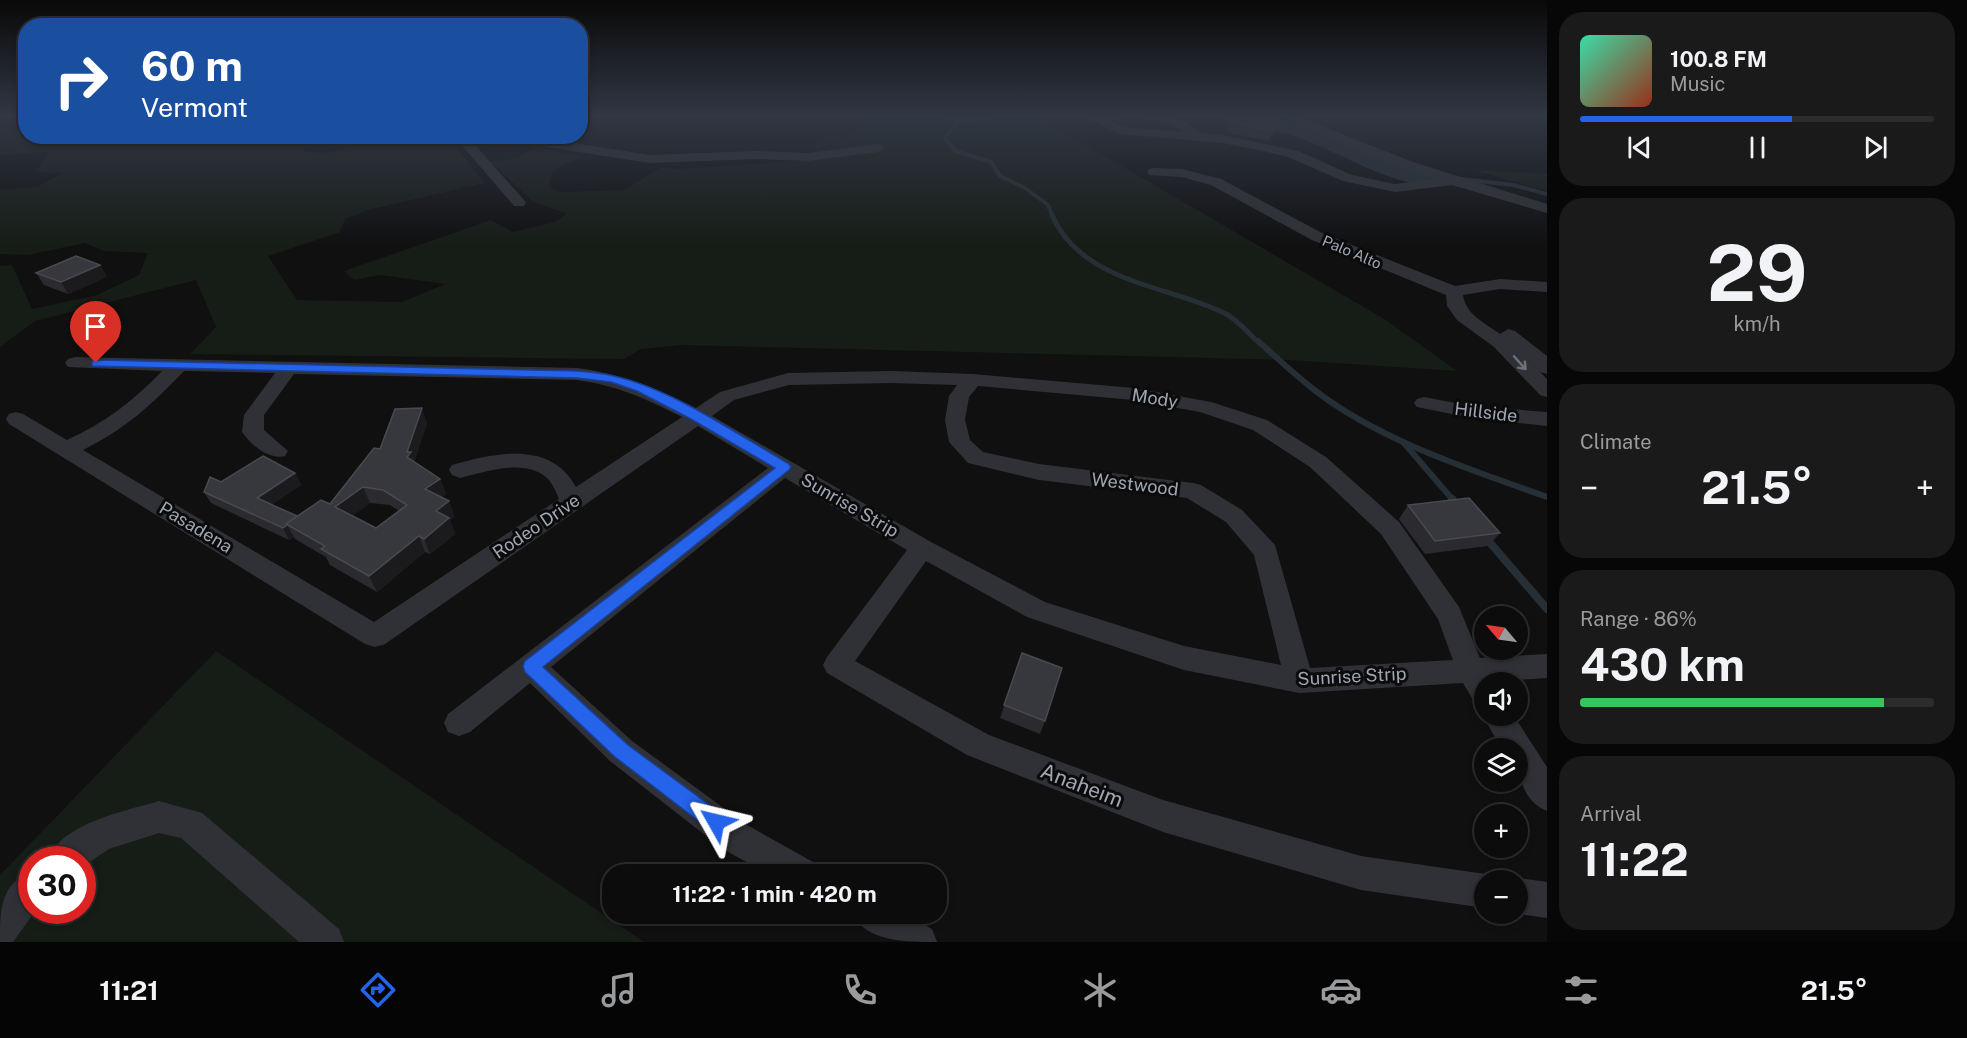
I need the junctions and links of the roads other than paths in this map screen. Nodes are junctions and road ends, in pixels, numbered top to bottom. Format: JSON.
{"nodes":[{"id":1,"x":480,"y":159,"type":"edge"},
{"id":2,"x":1304,"y":159,"type":"edge"},
{"id":3,"x":1391,"y":159,"type":"edge"},
{"id":4,"x":1154,"y":172,"type":"dead end"},
{"id":5,"x":1450,"y":181,"type":"junction"},
{"id":6,"x":519,"y":203,"type":"dead end"},
{"id":7,"x":1547,"y":209,"type":"edge"},
{"id":8,"x":1547,"y":287,"type":"edge"},
{"id":9,"x":1454,"y":292,"type":"junction"},
{"id":10,"x":75,"y":363,"type":"dead end"},
{"id":11,"x":179,"y":365,"type":"junction"},
{"id":12,"x":290,"y":366,"type":"junction"},
{"id":13,"x":1547,"y":368,"type":"edge"},
{"id":14,"x":973,"y":380,"type":"junction"},
{"id":15,"x":1547,"y":391,"type":"edge"},
{"id":16,"x":1424,"y":403,"type":"dead end"},
{"id":17,"x":696,"y":416,"type":"junction"},
{"id":18,"x":16,"y":419,"type":"dead end"},
{"id":19,"x":1547,"y":419,"type":"edge"},
{"id":20,"x":66,"y":449,"type":"junction"},
{"id":21,"x":277,"y":450,"type":"dead end"},
{"id":22,"x":784,"y":467,"type":"junction"},
{"id":23,"x":460,"y":470,"type":"dead end"},
{"id":24,"x":572,"y":501,"type":"junction"},
{"id":25,"x":922,"y":548,"type":"junction"},
{"id":26,"x":375,"y":636,"type":"joint"},
{"id":27,"x":531,"y":666,"type":"junction"},
{"id":28,"x":1547,"y":666,"type":"edge"},
{"id":29,"x":1470,"y":669,"type":"junction"},
{"id":30,"x":1474,"y":676,"type":"edge"},
{"id":31,"x":1299,"y":681,"type":"junction"},
{"id":32,"x":459,"y":723,"type":"dead end"},
{"id":33,"x":1504,"y":726,"type":"edge"},
{"id":34,"x":1547,"y":796,"type":"edge"},
{"id":35,"x":84,"y":846,"type":"edge"},
{"id":36,"x":783,"y":864,"type":"edge"},
{"id":37,"x":1474,"y":889,"type":"edge"},
{"id":38,"x":1528,"y":897,"type":"edge"},
{"id":39,"x":1547,"y":900,"type":"edge"},
{"id":40,"x":18,"y":905,"type":"edge"},
{"id":41,"x":888,"y":924,"type":"edge"},
{"id":42,"x":0,"y":929,"type":"edge"},
{"id":43,"x":326,"y":942,"type":"edge"},
{"id":44,"x":920,"y":942,"type":"edge"}],
"edges":[{"from":1,"to":6,"type":"street"},
{"from":2,"to":5,"type":"street"},
{"from":3,"to":5,"type":"street"},
{"from":4,"to":9,"type":"street","name":"Palo Alto"},
{"from":5,"to":7,"type":"street"},
{"from":8,"to":9,"type":"street"},
{"from":9,"to":13,"type":"street"},
{"from":9,"to":15,"type":"street","one_way":true},
{"from":10,"to":11,"type":"street","name":"Sunrise Strip"},
{"from":11,"to":12,"type":"street","name":"Sunrise Strip"},
{"from":11,"to":20,"type":"street"},
{"from":12,"to":17,"type":"street","name":"Sunrise Strip"},
{"from":12,"to":21,"type":"street"},
{"from":14,"to":17,"type":"street","name":"Mody"},
{"from":14,"to":29,"type":"street","name":"Mody"},
{"from":14,"to":31,"type":"street","name":"Westwood"},
{"from":16,"to":19,"type":"street","name":"Hillside"},
{"from":17,"to":22,"type":"street","name":"Sunrise Strip"},
{"from":17,"to":24,"type":"street","name":"Rodeo Drive"},
{"from":18,"to":20,"type":"street","name":"Pasadena"},
{"from":20,"to":26,"type":"street","name":"Pasadena"},
{"from":22,"to":25,"type":"street","name":"Sunrise Strip"},
{"from":22,"to":27,"type":"street"},
{"from":23,"to":24,"type":"street"},
{"from":24,"to":26,"type":"street","name":"Rodeo Drive"},
{"from":25,"to":31,"type":"street","name":"Sunrise Strip"},
{"from":25,"to":37,"type":"street","name":"Anaheim"},
{"from":27,"to":32,"type":"street"},
{"from":27,"to":36,"type":"street"},
{"from":28,"to":29,"type":"street","name":"Sunrise Strip"},
{"from":29,"to":30,"type":"street","name":"Mody"},
{"from":29,"to":31,"type":"street","name":"Sunrise Strip"},
{"from":33,"to":34,"type":"street"},
{"from":35,"to":43,"type":"street"},
{"from":38,"to":39,"type":"street"},
{"from":40,"to":42,"type":"street"},
{"from":41,"to":44,"type":"street"}]}
